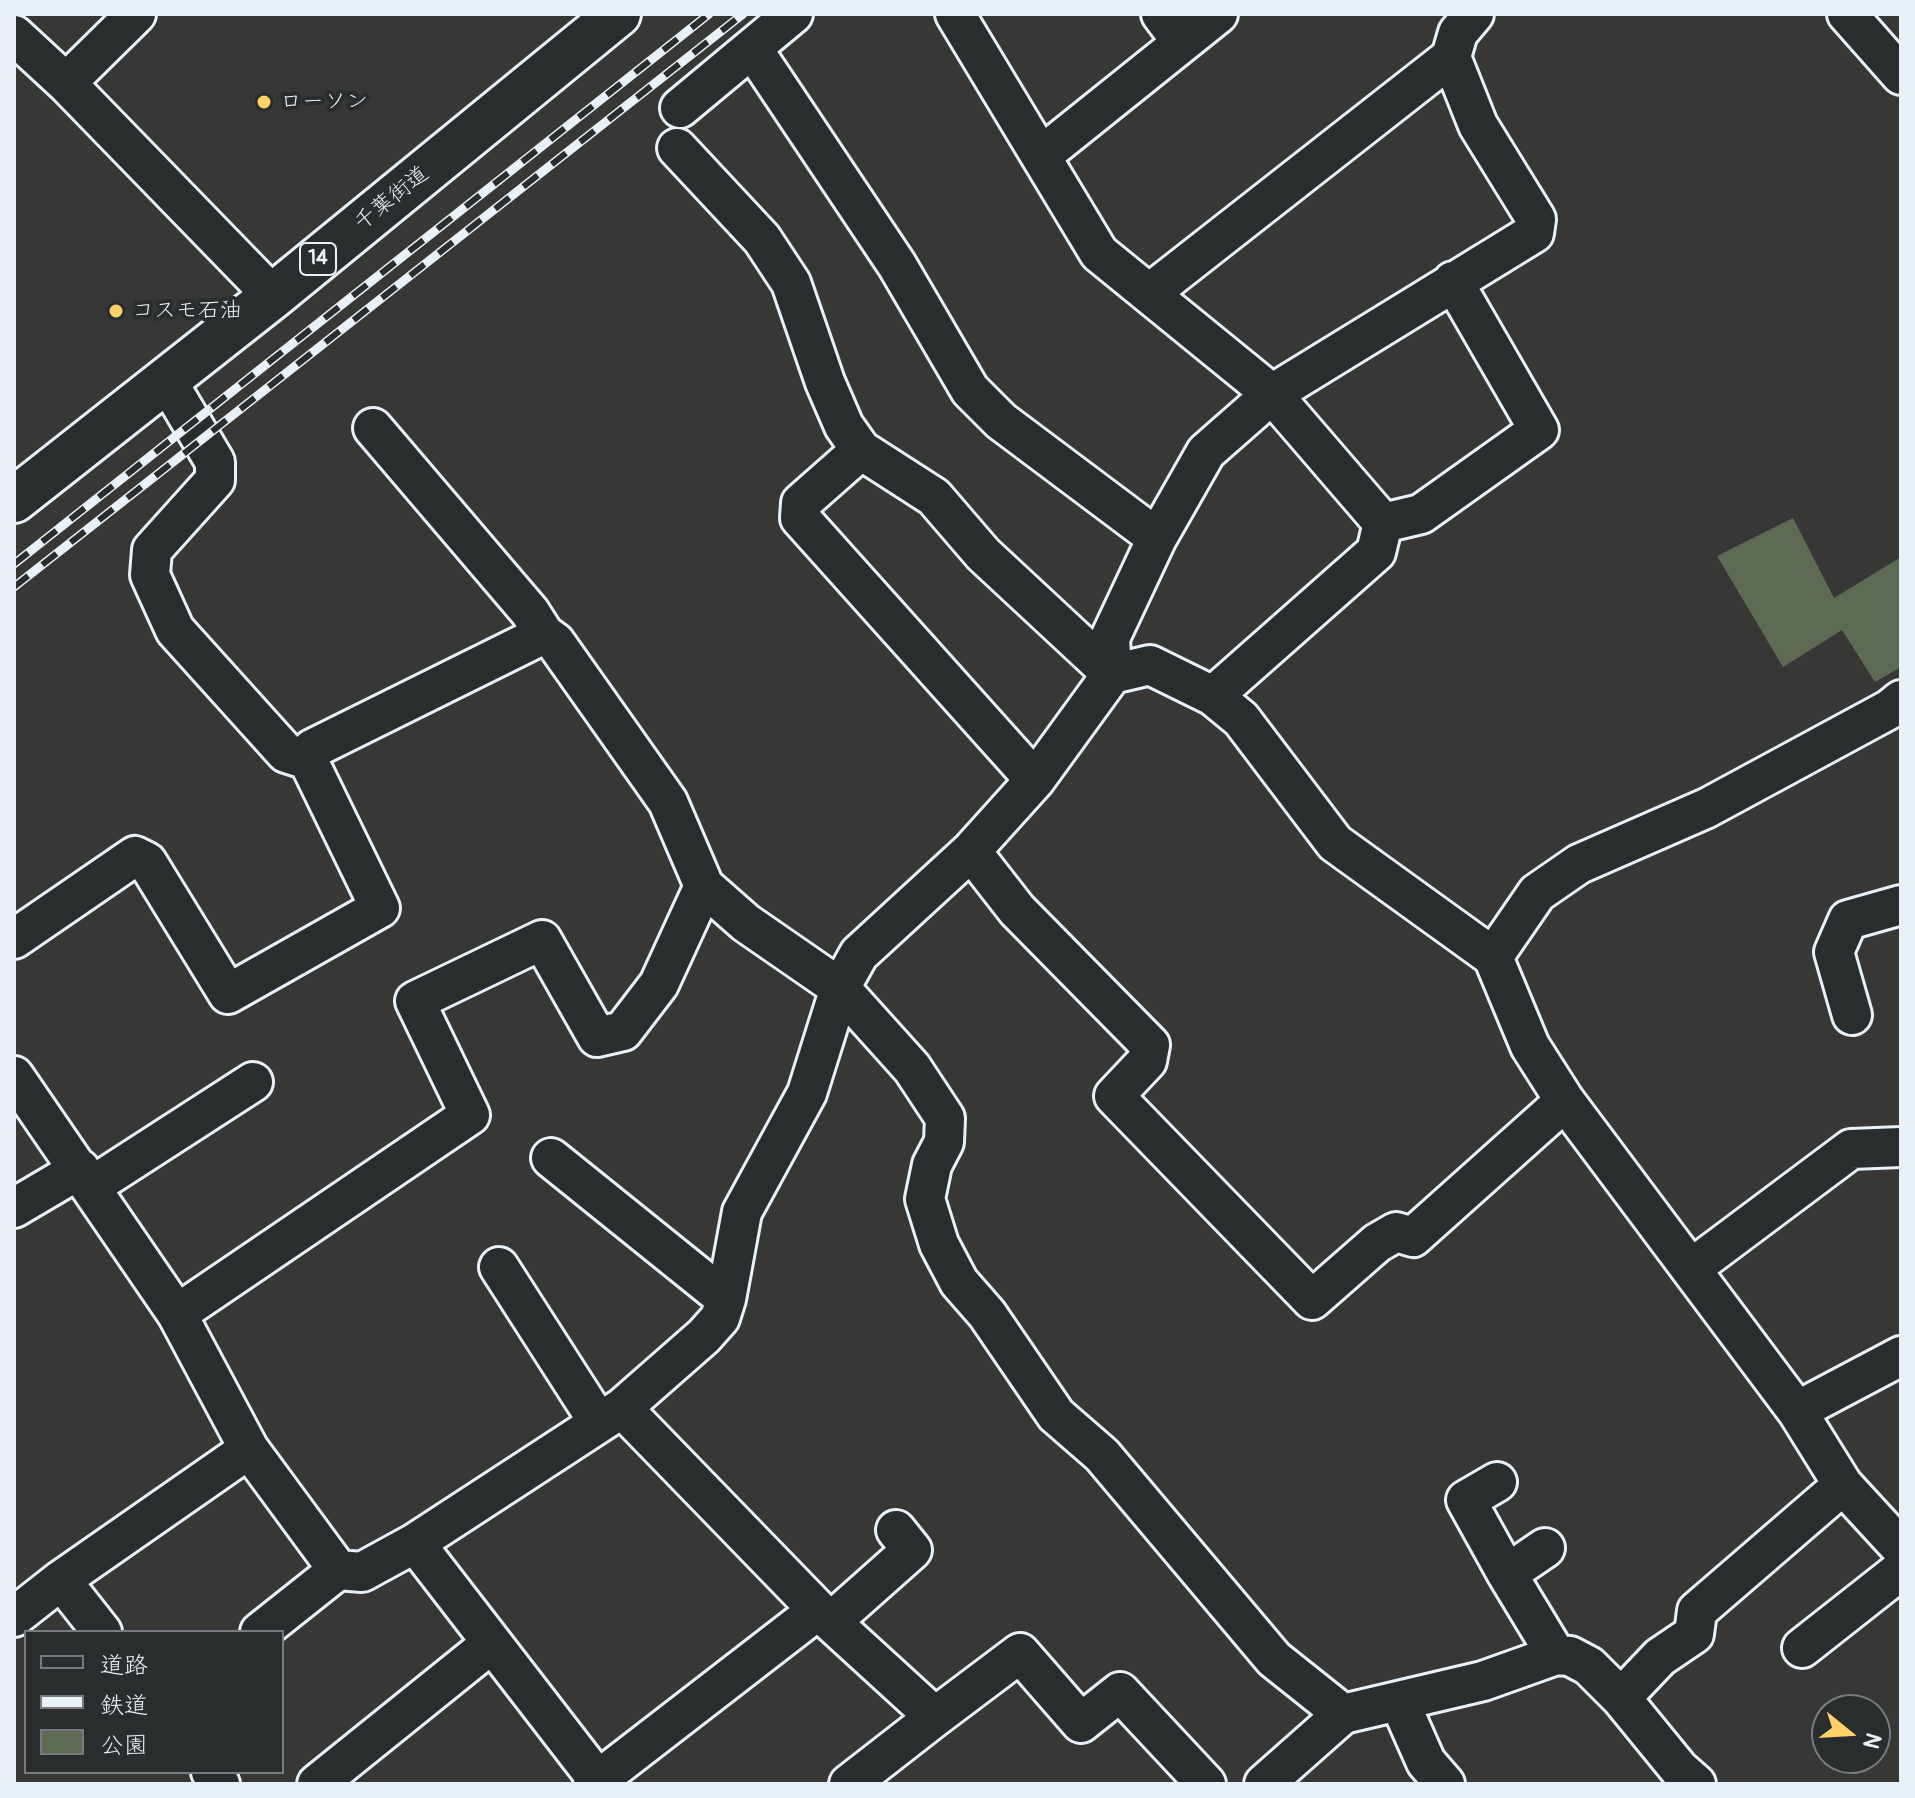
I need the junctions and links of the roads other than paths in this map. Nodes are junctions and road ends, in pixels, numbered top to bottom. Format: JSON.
{"nodes":[{"id":1,"x":136,"y":14,"type":"edge"},
{"id":2,"x":618,"y":14,"type":"edge"},
{"id":3,"x":793,"y":14,"type":"edge"},
{"id":4,"x":955,"y":14,"type":"edge"},
{"id":5,"x":1218,"y":14,"type":"edge"},
{"id":6,"x":1474,"y":14,"type":"edge"},
{"id":7,"x":1847,"y":14,"type":"edge"},
{"id":8,"x":1172,"y":28,"type":"edge"},
{"id":9,"x":14,"y":35,"type":"edge"},
{"id":10,"x":752,"y":48,"type":"junction"},
{"id":11,"x":1451,"y":57,"type":"junction"},
{"id":12,"x":1901,"y":75,"type":"edge"},
{"id":13,"x":66,"y":83,"type":"junction"},
{"id":14,"x":680,"y":108,"type":"dead end"},
{"id":15,"x":677,"y":148,"type":"dead end"},
{"id":16,"x":1041,"y":156,"type":"junction"},
{"id":17,"x":1453,"y":281,"type":"junction"},
{"id":18,"x":1150,"y":293,"type":"junction"},
{"id":19,"x":273,"y":296,"type":"junction"},
{"id":20,"x":167,"y":381,"type":"junction"},
{"id":21,"x":1272,"y":394,"type":"junction"},
{"id":22,"x":373,"y":428,"type":"dead end"},
{"id":23,"x":861,"y":450,"type":"junction"},
{"id":24,"x":14,"y":500,"type":"edge"},
{"id":25,"x":1383,"y":523,"type":"junction"},
{"id":26,"x":1157,"y":538,"type":"junction"},
{"id":27,"x":544,"y":634,"type":"junction"},
{"id":28,"x":1112,"y":674,"type":"junction"},
{"id":29,"x":1213,"y":696,"type":"junction"},
{"id":30,"x":1901,"y":700,"type":"edge"},
{"id":31,"x":308,"y":760,"type":"junction"},
{"id":32,"x":1035,"y":780,"type":"junction"},
{"id":33,"x":971,"y":851,"type":"junction"},
{"id":34,"x":704,"y":886,"type":"junction"},
{"id":35,"x":1901,"y":905,"type":"edge"},
{"id":36,"x":14,"y":939,"type":"edge"},
{"id":37,"x":1493,"y":957,"type":"junction"},
{"id":38,"x":840,"y":988,"type":"junction"},
{"id":39,"x":1852,"y":1015,"type":"dead end"},
{"id":40,"x":14,"y":1076,"type":"edge"},
{"id":41,"x":253,"y":1082,"type":"dead end"},
{"id":42,"x":1565,"y":1101,"type":"junction"},
{"id":43,"x":1901,"y":1147,"type":"edge"},
{"id":44,"x":551,"y":1158,"type":"dead end"},
{"id":45,"x":86,"y":1178,"type":"junction"},
{"id":46,"x":14,"y":1208,"type":"edge"},
{"id":47,"x":499,"y":1267,"type":"dead end"},
{"id":48,"x":1692,"y":1268,"type":"junction"},
{"id":49,"x":726,"y":1299,"type":"junction"},
{"id":50,"x":177,"y":1314,"type":"junction"},
{"id":51,"x":1901,"y":1356,"type":"edge"},
{"id":52,"x":1797,"y":1411,"type":"junction"},
{"id":53,"x":610,"y":1415,"type":"junction"},
{"id":54,"x":249,"y":1449,"type":"junction"},
{"id":55,"x":1497,"y":1482,"type":"dead end"},
{"id":56,"x":1843,"y":1485,"type":"junction"},
{"id":57,"x":896,"y":1530,"type":"dead end"},
{"id":58,"x":415,"y":1543,"type":"junction"},
{"id":59,"x":1545,"y":1548,"type":"dead end"},
{"id":60,"x":1901,"y":1548,"type":"edge"},
{"id":61,"x":338,"y":1570,"type":"junction"},
{"id":62,"x":1901,"y":1570,"type":"edge"},
{"id":63,"x":1507,"y":1574,"type":"junction"},
{"id":64,"x":61,"y":1580,"type":"junction"},
{"id":65,"x":18,"y":1605,"type":"edge"},
{"id":66,"x":824,"y":1616,"type":"junction"},
{"id":67,"x":100,"y":1630,"type":"edge"},
{"id":68,"x":263,"y":1630,"type":"edge"},
{"id":69,"x":492,"y":1643,"type":"junction"},
{"id":70,"x":1802,"y":1648,"type":"dead end"},
{"id":71,"x":1556,"y":1655,"type":"junction"},
{"id":72,"x":1621,"y":1698,"type":"junction"},
{"id":73,"x":1399,"y":1701,"type":"junction"},
{"id":74,"x":1343,"y":1714,"type":"junction"},
{"id":75,"x":935,"y":1717,"type":"junction"},
{"id":76,"x":597,"y":1783,"type":"edge"},
{"id":77,"x":317,"y":1784,"type":"edge"},
{"id":78,"x":849,"y":1784,"type":"edge"},
{"id":79,"x":1206,"y":1784,"type":"edge"},
{"id":80,"x":1264,"y":1784,"type":"edge"},
{"id":81,"x":1445,"y":1784,"type":"edge"},
{"id":82,"x":1696,"y":1784,"type":"edge"}],
"edges":[{"from":1,"to":13,"type":"street"},
{"from":2,"to":19,"type":"highway","name":"千葉街道","number":"14"},
{"from":3,"to":10,"type":"street"},
{"from":4,"to":16,"type":"street"},
{"from":5,"to":8,"type":"street"},
{"from":6,"to":11,"type":"street"},
{"from":7,"to":12,"type":"street"},
{"from":8,"to":16,"type":"street"},
{"from":9,"to":13,"type":"street"},
{"from":10,"to":14,"type":"street"},
{"from":10,"to":26,"type":"street"},
{"from":11,"to":17,"type":"street"},
{"from":11,"to":18,"type":"street"},
{"from":13,"to":19,"type":"street"},
{"from":15,"to":23,"type":"street"},
{"from":16,"to":18,"type":"street"},
{"from":17,"to":21,"type":"street"},
{"from":17,"to":25,"type":"street"},
{"from":18,"to":21,"type":"street"},
{"from":19,"to":20,"type":"highway","name":"千葉街道","number":"14"},
{"from":20,"to":24,"type":"highway","name":"千葉街道","number":"14"},
{"from":20,"to":31,"type":"street"},
{"from":21,"to":25,"type":"street"},
{"from":21,"to":26,"type":"street"},
{"from":22,"to":27,"type":"street"},
{"from":23,"to":28,"type":"street"},
{"from":23,"to":32,"type":"street"},
{"from":25,"to":29,"type":"street"},
{"from":26,"to":28,"type":"street"},
{"from":27,"to":31,"type":"street"},
{"from":27,"to":34,"type":"street"},
{"from":28,"to":29,"type":"street"},
{"from":28,"to":32,"type":"street"},
{"from":29,"to":37,"type":"street"},
{"from":30,"to":37,"type":"street"},
{"from":31,"to":36,"type":"street"},
{"from":32,"to":33,"type":"street"},
{"from":33,"to":38,"type":"street"},
{"from":33,"to":42,"type":"street"},
{"from":34,"to":38,"type":"street"},
{"from":34,"to":50,"type":"street"},
{"from":35,"to":39,"type":"street"},
{"from":37,"to":42,"type":"street"},
{"from":38,"to":49,"type":"street"},
{"from":38,"to":74,"type":"street"},
{"from":40,"to":45,"type":"street"},
{"from":41,"to":45,"type":"street"},
{"from":42,"to":48,"type":"street"},
{"from":43,"to":48,"type":"street"},
{"from":44,"to":49,"type":"street"},
{"from":45,"to":46,"type":"street"},
{"from":45,"to":50,"type":"street"},
{"from":47,"to":53,"type":"street"},
{"from":48,"to":52,"type":"street"},
{"from":49,"to":53,"type":"street"},
{"from":50,"to":54,"type":"street"},
{"from":51,"to":52,"type":"street"},
{"from":52,"to":56,"type":"street"},
{"from":53,"to":58,"type":"street"},
{"from":53,"to":66,"type":"street"},
{"from":54,"to":61,"type":"street"},
{"from":54,"to":64,"type":"street"},
{"from":55,"to":63,"type":"street"},
{"from":56,"to":60,"type":"street"},
{"from":56,"to":72,"type":"street"},
{"from":57,"to":66,"type":"street"},
{"from":58,"to":61,"type":"street"},
{"from":58,"to":69,"type":"street"},
{"from":59,"to":63,"type":"street"},
{"from":61,"to":68,"type":"street"},
{"from":62,"to":70,"type":"street"},
{"from":63,"to":71,"type":"street"},
{"from":64,"to":65,"type":"street"},
{"from":64,"to":67,"type":"street"},
{"from":66,"to":75,"type":"street"},
{"from":66,"to":76,"type":"street"},
{"from":69,"to":76,"type":"street"},
{"from":69,"to":77,"type":"street"},
{"from":71,"to":72,"type":"street"},
{"from":71,"to":73,"type":"street"},
{"from":72,"to":82,"type":"street"},
{"from":73,"to":74,"type":"street"},
{"from":73,"to":81,"type":"street"},
{"from":74,"to":80,"type":"street"},
{"from":75,"to":78,"type":"street"},
{"from":75,"to":79,"type":"street"}]}
